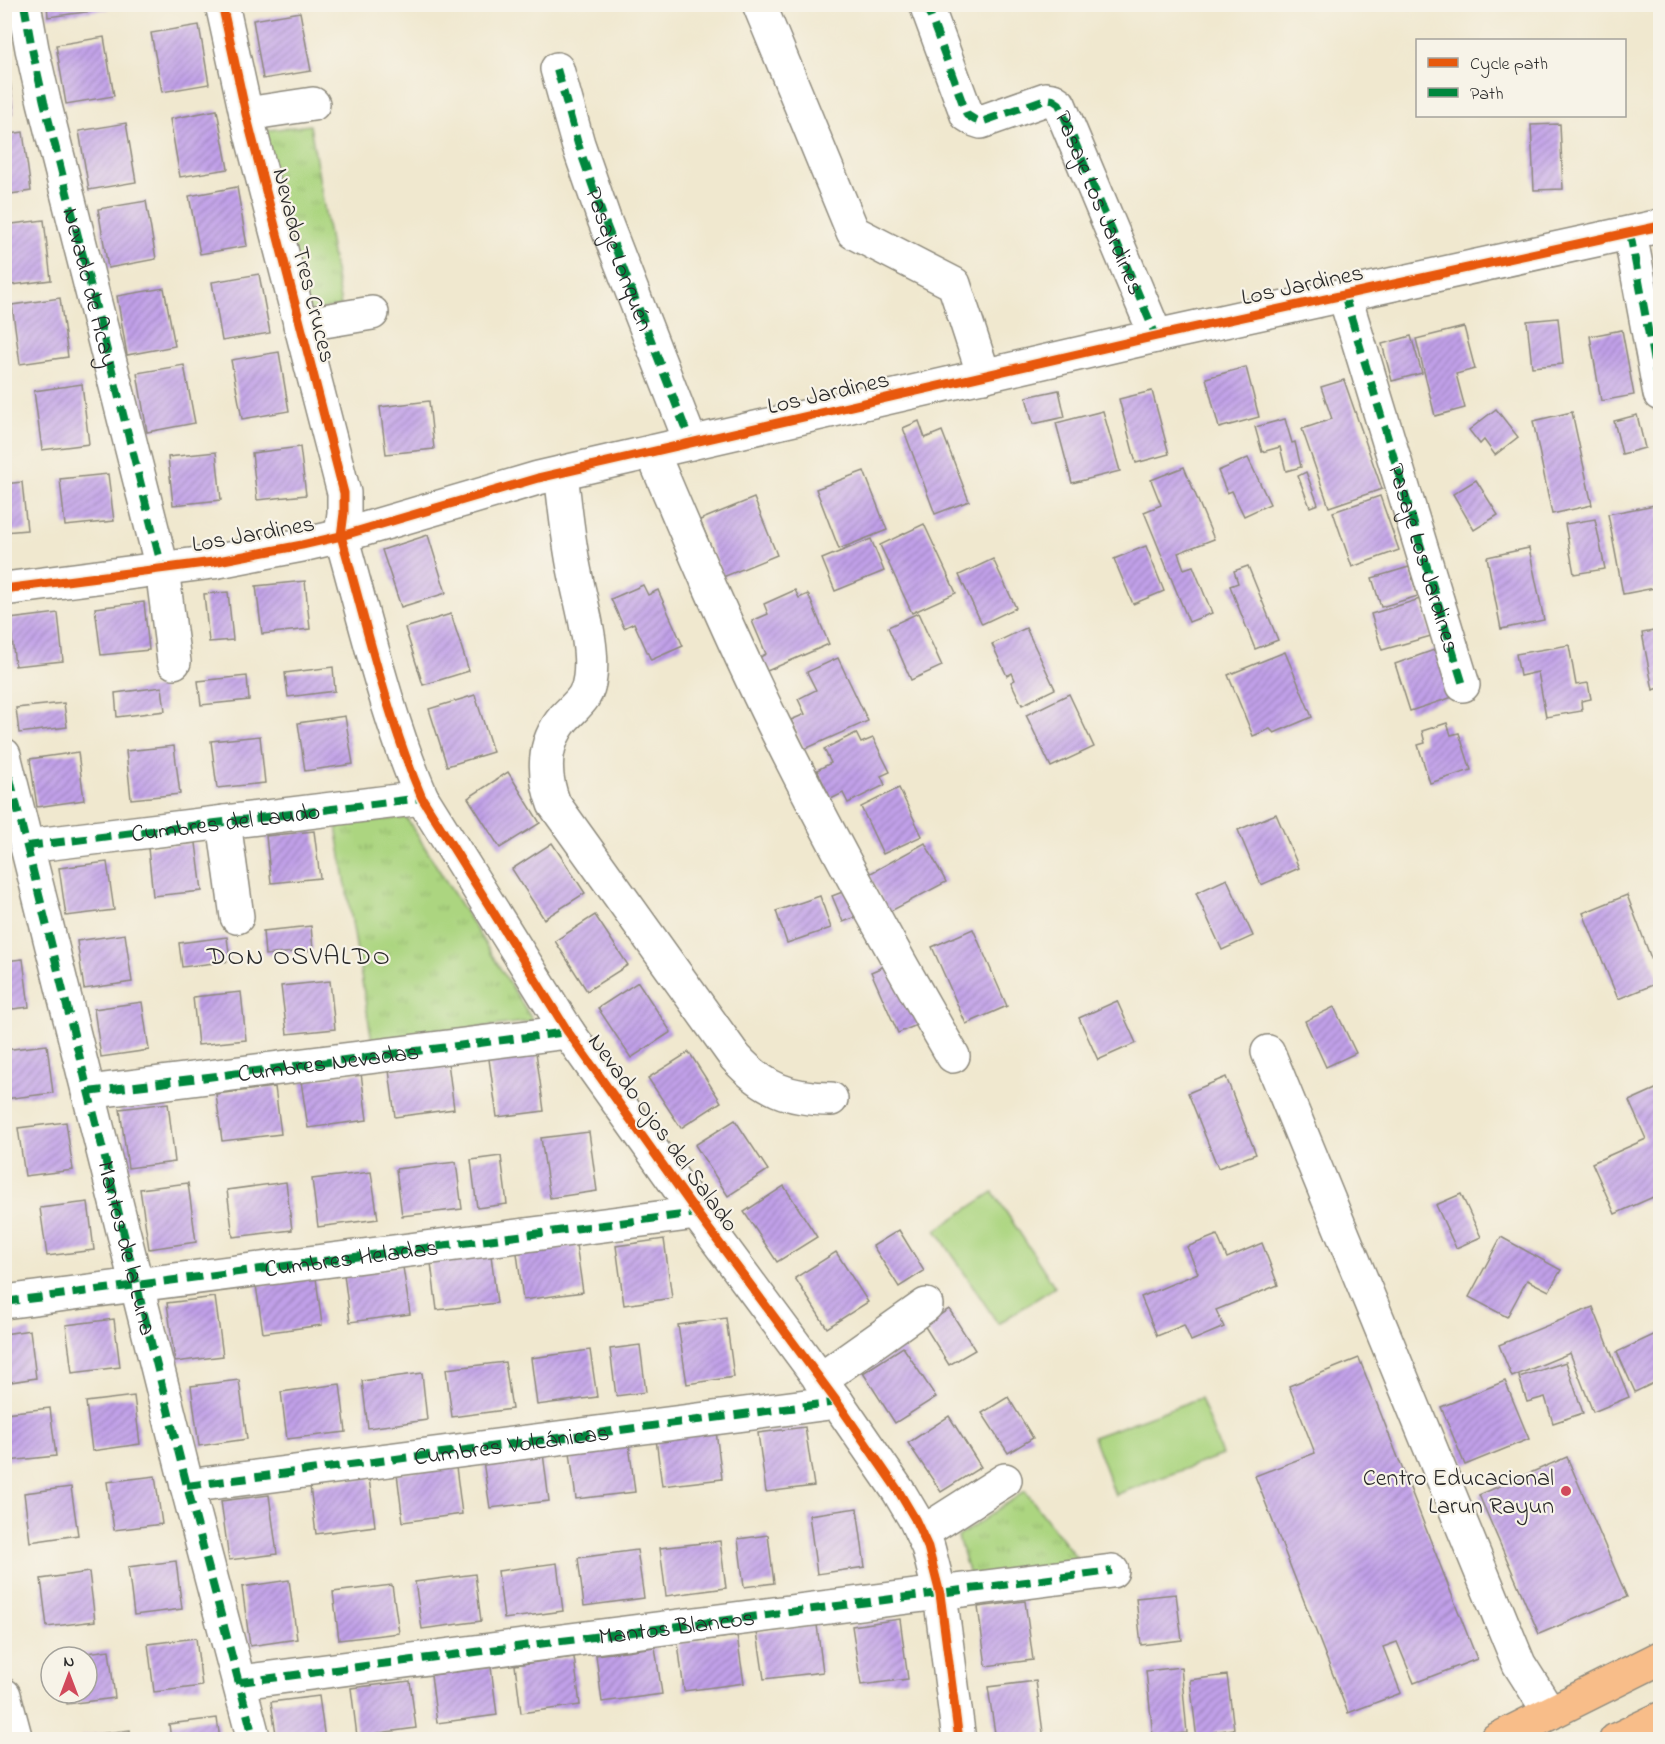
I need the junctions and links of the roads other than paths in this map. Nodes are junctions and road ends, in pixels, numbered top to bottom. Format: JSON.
{"nodes":[{"id":1,"x":24,"y":4,"type":"edge"},
{"id":2,"x":222,"y":4,"type":"edge"},
{"id":3,"x":759,"y":4,"type":"edge"},
{"id":4,"x":926,"y":4,"type":"edge"},
{"id":5,"x":557,"y":69,"type":"dead end"},
{"id":6,"x":313,"y":104,"type":"dead end"},
{"id":7,"x":246,"y":114,"type":"junction"},
{"id":8,"x":1645,"y":229,"type":"edge"},
{"id":9,"x":1344,"y":294,"type":"junction"},
{"id":10,"x":372,"y":313,"type":"dead end"},
{"id":11,"x":300,"y":325,"type":"junction"},
{"id":12,"x":1156,"y":336,"type":"junction"},
{"id":13,"x":984,"y":376,"type":"junction"},
{"id":14,"x":1660,"y":394,"type":"edge"},
{"id":15,"x":691,"y":443,"type":"junction"},
{"id":16,"x":652,"y":452,"type":"junction"},
{"id":17,"x":561,"y":473,"type":"junction"},
{"id":18,"x":341,"y":536,"type":"junction"},
{"id":19,"x":162,"y":568,"type":"junction"},
{"id":20,"x":4,"y":589,"type":"edge"},
{"id":21,"x":174,"y":662,"type":"dead end"},
{"id":22,"x":1463,"y":685,"type":"dead end"},
{"id":23,"x":4,"y":755,"type":"edge"},
{"id":24,"x":422,"y":798,"type":"junction"},
{"id":25,"x":224,"y":822,"type":"junction"},
{"id":26,"x":27,"y":846,"type":"junction"},
{"id":27,"x":237,"y":916,"type":"dead end"},
{"id":28,"x":568,"y":1032,"type":"junction"},
{"id":29,"x":1268,"y":1052,"type":"dead end"},
{"id":30,"x":953,"y":1056,"type":"dead end"},
{"id":31,"x":88,"y":1092,"type":"junction"},
{"id":32,"x":831,"y":1099,"type":"dead end"},
{"id":33,"x":697,"y":1213,"type":"junction"},
{"id":34,"x":137,"y":1285,"type":"junction"},
{"id":35,"x":4,"y":1302,"type":"edge"},
{"id":36,"x":926,"y":1305,"type":"dead end"},
{"id":37,"x":828,"y":1391,"type":"junction"},
{"id":38,"x":1005,"y":1480,"type":"dead end"},
{"id":39,"x":187,"y":1486,"type":"junction"},
{"id":40,"x":922,"y":1533,"type":"junction"},
{"id":41,"x":1112,"y":1571,"type":"dead end"},
{"id":42,"x":940,"y":1594,"type":"junction"},
{"id":43,"x":1660,"y":1659,"type":"edge"},
{"id":44,"x":240,"y":1682,"type":"junction"},
{"id":45,"x":4,"y":1695,"type":"edge"},
{"id":46,"x":1550,"y":1713,"type":"junction"},
{"id":47,"x":1660,"y":1719,"type":"edge"},
{"id":48,"x":16,"y":1740,"type":"edge"},
{"id":49,"x":254,"y":1740,"type":"edge"},
{"id":50,"x":959,"y":1740,"type":"edge"},
{"id":51,"x":1496,"y":1740,"type":"edge"},
{"id":52,"x":1617,"y":1740,"type":"edge"}],
"edges":[{"from":1,"to":19,"type":"street","name":"Nevado de Acay"},
{"from":2,"to":7,"type":"street","name":"Nevado Tres Cruces"},
{"from":3,"to":13,"type":"street"},
{"from":4,"to":12,"type":"street","name":"Pasaje Los Jardines"},
{"from":5,"to":15,"type":"street","name":"Pasaje Lonquén"},
{"from":6,"to":7,"type":"street"},
{"from":7,"to":11,"type":"street","name":"Nevado Tres Cruces"},
{"from":8,"to":9,"type":"street","name":"Los Jardines"},
{"from":8,"to":14,"type":"street"},
{"from":9,"to":12,"type":"street","name":"Los Jardines"},
{"from":9,"to":22,"type":"street","name":"Pasaje Los Jardines"},
{"from":10,"to":11,"type":"street"},
{"from":11,"to":18,"type":"street","name":"Nevado Tres Cruces"},
{"from":12,"to":13,"type":"street","name":"Los Jardines"},
{"from":13,"to":15,"type":"street","name":"Los Jardines"},
{"from":15,"to":16,"type":"street","name":"Los Jardines"},
{"from":16,"to":17,"type":"street","name":"Los Jardines"},
{"from":16,"to":30,"type":"street"},
{"from":17,"to":18,"type":"street","name":"Los Jardines"},
{"from":17,"to":32,"type":"street"},
{"from":18,"to":19,"type":"street","name":"Los Jardines"},
{"from":18,"to":24,"type":"street","name":"Nevado Ojos del Salado"},
{"from":19,"to":20,"type":"street","name":"Los Jardines"},
{"from":19,"to":21,"type":"street","name":"Nevado de Acay"},
{"from":23,"to":26,"type":"street","name":"Mantos de la Luna"},
{"from":24,"to":25,"type":"street","name":"Cumbres del Laudo"},
{"from":24,"to":28,"type":"street","name":"Nevado Ojos del Salado"},
{"from":25,"to":26,"type":"street","name":"Cumbres del Laudo"},
{"from":25,"to":27,"type":"street"},
{"from":26,"to":31,"type":"street","name":"Mantos de la Luna"},
{"from":28,"to":31,"type":"street","name":"Cumbres Nevadas"},
{"from":28,"to":33,"type":"street","name":"Nevado Ojos del Salado"},
{"from":29,"to":46,"type":"street"},
{"from":31,"to":34,"type":"street","name":"Mantos de la Luna"},
{"from":33,"to":34,"type":"street","name":"Cumbres Heladas"},
{"from":33,"to":37,"type":"street","name":"Nevado Ojos del Salado"},
{"from":34,"to":35,"type":"street","name":"Cumbres Heladas"},
{"from":34,"to":39,"type":"street","name":"Mantos de la Luna"},
{"from":36,"to":37,"type":"street"},
{"from":37,"to":39,"type":"street","name":"Cumbres Volcánicas"},
{"from":37,"to":40,"type":"street","name":"Nevado Ojos del Salado"},
{"from":38,"to":40,"type":"street"},
{"from":39,"to":44,"type":"street","name":"Mantos de la Luna"},
{"from":40,"to":42,"type":"street","name":"Nevado Ojos del Salado"},
{"from":41,"to":42,"type":"street","name":"Mantos Blancos"},
{"from":42,"to":44,"type":"street","name":"Mantos Blancos"},
{"from":42,"to":50,"type":"street","name":"Nevado Ojos del Salado"},
{"from":43,"to":46,"type":"main road"},
{"from":44,"to":49,"type":"street","name":"Mantos de la Luna"},
{"from":45,"to":48,"type":"street"},
{"from":46,"to":51,"type":"main road"},
{"from":47,"to":52,"type":"main road"}]}
